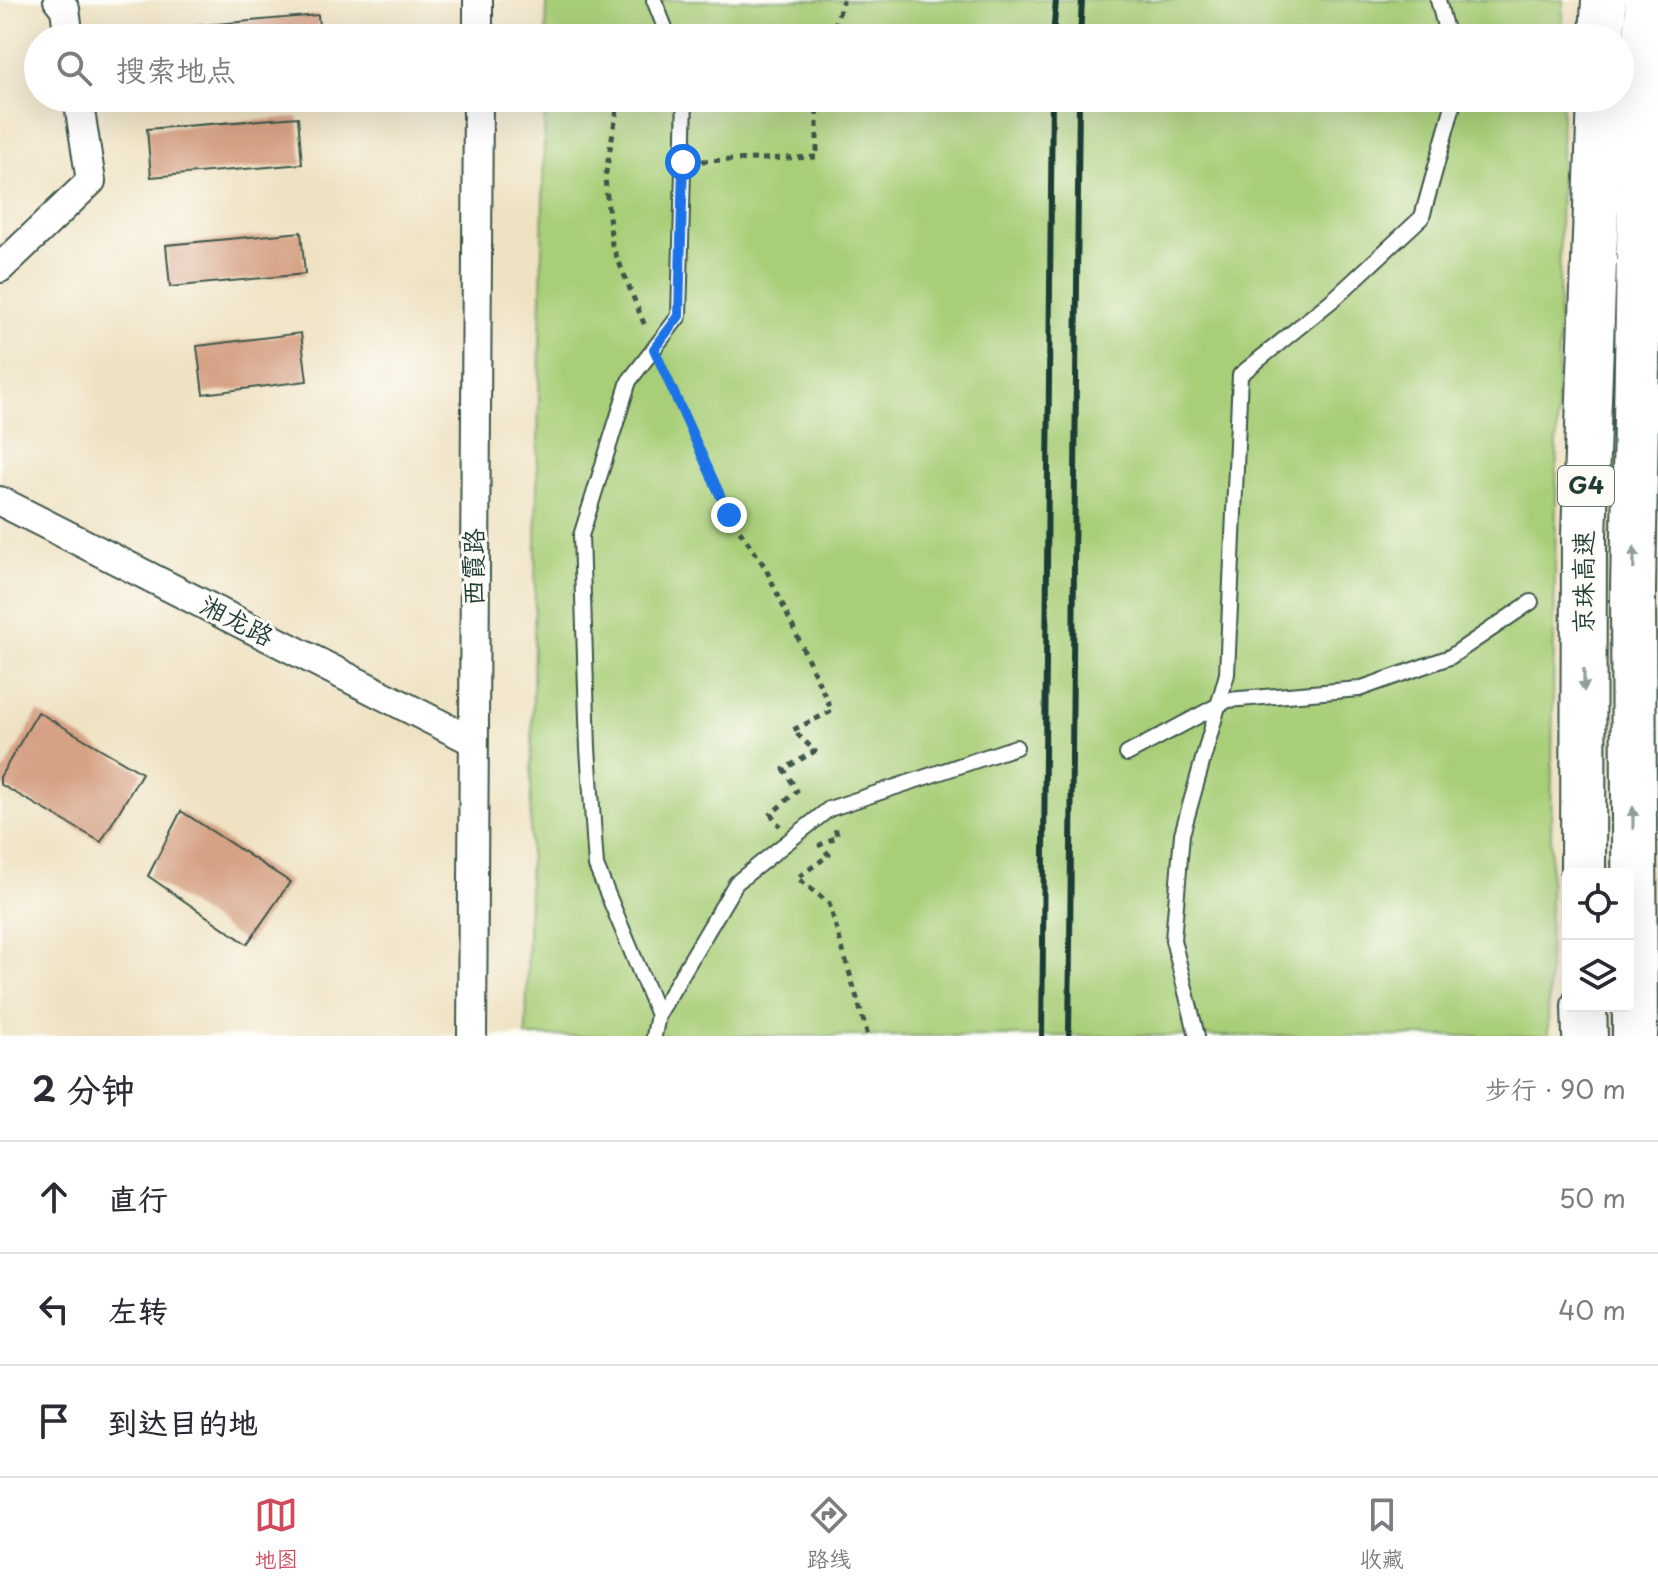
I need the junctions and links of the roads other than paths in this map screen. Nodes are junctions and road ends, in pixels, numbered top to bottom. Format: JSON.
{"nodes":[{"id":1,"x":58,"y":0,"type":"edge"},
{"id":2,"x":478,"y":0,"type":"edge"},
{"id":3,"x":654,"y":0,"type":"edge"},
{"id":4,"x":1438,"y":0,"type":"edge"},
{"id":5,"x":1589,"y":0,"type":"edge"},
{"id":6,"x":1604,"y":0,"type":"edge"},
{"id":7,"x":1648,"y":0,"type":"edge"},
{"id":8,"x":67,"y":24,"type":"edge"},
{"id":9,"x":478,"y":24,"type":"edge"},
{"id":10,"x":663,"y":24,"type":"edge"},
{"id":11,"x":1444,"y":24,"type":"edge"},
{"id":12,"x":1588,"y":24,"type":"edge"},
{"id":13,"x":1603,"y":24,"type":"edge"},
{"id":14,"x":80,"y":112,"type":"edge"},
{"id":15,"x":478,"y":112,"type":"edge"},
{"id":16,"x":685,"y":112,"type":"edge"},
{"id":17,"x":1451,"y":112,"type":"edge"},
{"id":18,"x":1586,"y":112,"type":"edge"},
{"id":19,"x":1599,"y":112,"type":"edge"},
{"id":20,"x":0,"y":268,"type":"edge"},
{"id":21,"x":0,"y":501,"type":"edge"},
{"id":22,"x":1584,"y":536,"type":"junction"},
{"id":23,"x":1531,"y":602,"type":"dead end"},
{"id":24,"x":1220,"y":703,"type":"junction"},
{"id":25,"x":473,"y":741,"type":"junction"},
{"id":26,"x":1016,"y":747,"type":"dead end"},
{"id":27,"x":1127,"y":754,"type":"dead end"},
{"id":28,"x":1583,"y":868,"type":"edge"},
{"id":29,"x":1584,"y":1012,"type":"edge"},
{"id":30,"x":658,"y":1015,"type":"junction"},
{"id":31,"x":472,"y":1036,"type":"edge"},
{"id":32,"x":654,"y":1036,"type":"edge"},
{"id":33,"x":1197,"y":1036,"type":"edge"},
{"id":34,"x":1585,"y":1036,"type":"edge"},
{"id":35,"x":1635,"y":1036,"type":"edge"}],
"edges":[{"from":1,"to":8,"type":"street"},
{"from":2,"to":9,"type":"street"},
{"from":3,"to":10,"type":"lane"},
{"from":4,"to":11,"type":"lane"},
{"from":5,"to":12,"type":"highway"},
{"from":6,"to":13,"type":"highway"},
{"from":35,"to":7,"type":"highway","name":"京珠高速","number":"G4","one_way":true},
{"from":14,"to":20,"type":"street"},
{"from":15,"to":25,"type":"street","name":"西霞路"},
{"from":16,"to":30,"type":"lane"},
{"from":17,"to":24,"type":"lane"},
{"from":18,"to":22,"type":"highway"},
{"from":19,"to":22,"type":"highway","name":"京珠高速","number":"G4"},
{"from":21,"to":25,"type":"street","name":"湘龙路"},
{"from":22,"to":28,"type":"highway","name":"京珠高速","number":"G4","one_way":true},
{"from":23,"to":24,"type":"lane"},
{"from":24,"to":27,"type":"lane"},
{"from":24,"to":33,"type":"lane"},
{"from":25,"to":31,"type":"street","name":"西霞路"},
{"from":26,"to":30,"type":"lane"},
{"from":29,"to":34,"type":"highway"},
{"from":30,"to":32,"type":"lane"}]}
